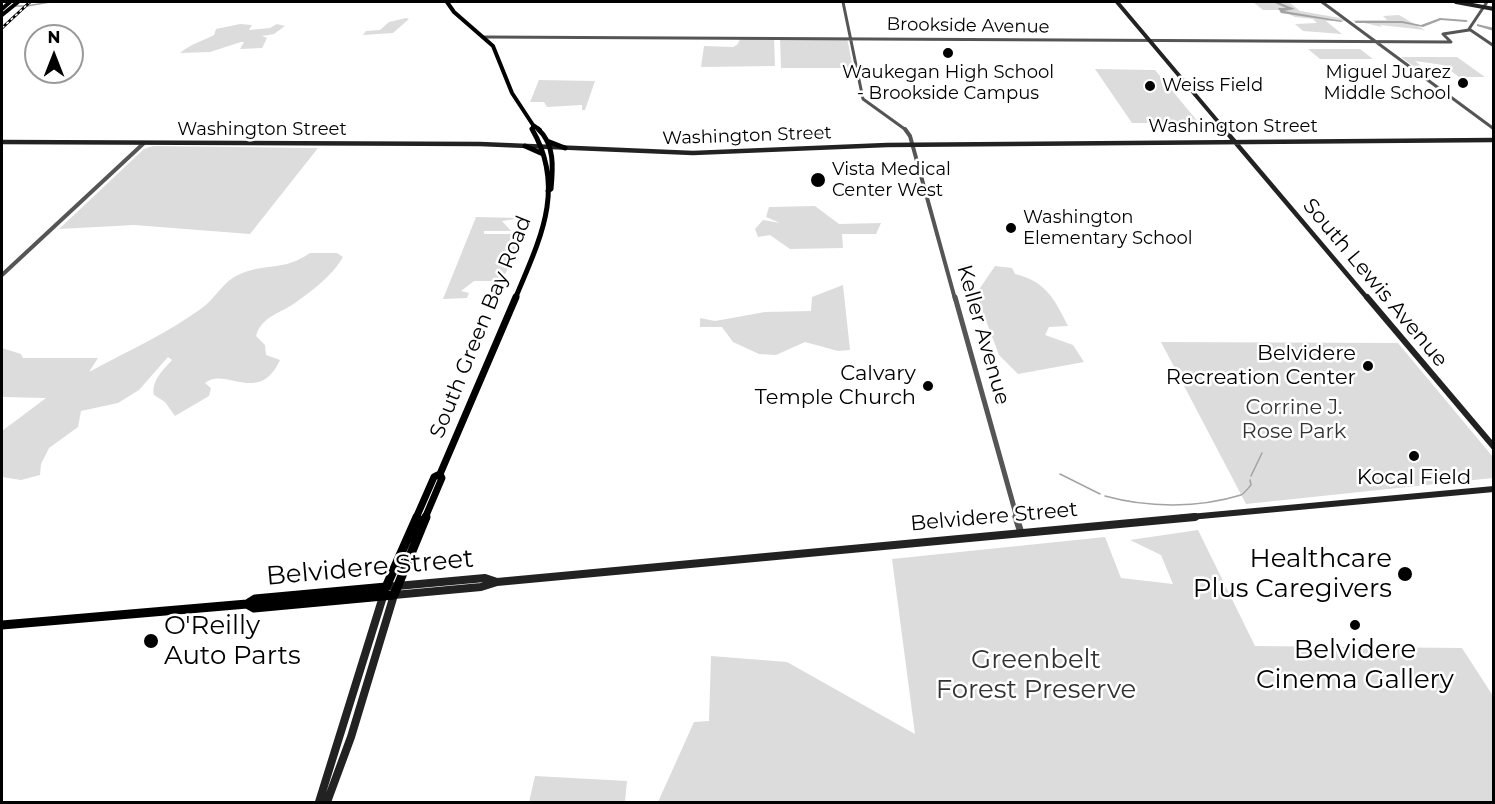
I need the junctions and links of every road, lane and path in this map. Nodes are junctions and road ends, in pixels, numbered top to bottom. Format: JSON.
{"nodes":[{"id":1,"x":9,"y":2,"type":"edge"},
{"id":2,"x":18,"y":2,"type":"edge"},
{"id":3,"x":447,"y":2,"type":"edge"},
{"id":4,"x":843,"y":2,"type":"edge"},
{"id":5,"x":1117,"y":2,"type":"edge"},
{"id":6,"x":1322,"y":2,"type":"edge"},
{"id":7,"x":1456,"y":2,"type":"edge"},
{"id":8,"x":1487,"y":2,"type":"edge"},
{"id":9,"x":1483,"y":7,"type":"junction"},
{"id":10,"x":2,"y":8,"type":"edge"},
{"id":11,"x":1494,"y":9,"type":"edge"},
{"id":12,"x":2,"y":14,"type":"edge"},
{"id":13,"x":1469,"y":30,"type":"junction"},
{"id":14,"x":485,"y":37,"type":"junction"},
{"id":15,"x":850,"y":37,"type":"junction"},
{"id":16,"x":1150,"y":41,"type":"junction"},
{"id":17,"x":1376,"y":41,"type":"junction"},
{"id":18,"x":1494,"y":46,"type":"edge"},
{"id":19,"x":533,"y":125,"type":"junction"},
{"id":20,"x":1494,"y":129,"type":"edge"},
{"id":21,"x":1232,"y":140,"type":"junction"},
{"id":22,"x":1494,"y":140,"type":"edge"},
{"id":23,"x":547,"y":141,"type":"junction"},
{"id":24,"x":2,"y":142,"type":"edge"},
{"id":25,"x":144,"y":143,"type":"junction"},
{"id":26,"x":540,"y":143,"type":"junction"},
{"id":27,"x":913,"y":145,"type":"junction"},
{"id":28,"x":525,"y":146,"type":"junction"},
{"id":29,"x":550,"y":147,"type":"junction"},
{"id":30,"x":565,"y":148,"type":"junction"},
{"id":31,"x":543,"y":154,"type":"junction"},
{"id":32,"x":552,"y":155,"type":"junction"},
{"id":33,"x":548,"y":191,"type":"junction"},
{"id":34,"x":2,"y":275,"type":"edge"},
{"id":35,"x":1494,"y":447,"type":"edge"},
{"id":36,"x":440,"y":474,"type":"junction"},
{"id":37,"x":1494,"y":489,"type":"edge"},
{"id":38,"x":1021,"y":532,"type":"junction"},
{"id":39,"x":386,"y":587,"type":"junction"},
{"id":40,"x":396,"y":591,"type":"junction"},
{"id":41,"x":383,"y":597,"type":"junction"},
{"id":42,"x":247,"y":604,"type":"junction"},
{"id":43,"x":2,"y":625,"type":"edge"},
{"id":44,"x":319,"y":802,"type":"edge"},
{"id":45,"x":327,"y":802,"type":"edge"}],
"edges":[{"from":1,"to":10,"type":"main road"},
{"from":2,"to":12,"type":"main road"},
{"from":3,"to":14,"type":"main road"},
{"from":4,"to":15,"type":"street"},
{"from":5,"to":16,"type":"main road","name":"South Lewis Avenue"},
{"from":6,"to":17,"type":"street"},
{"from":7,"to":9,"type":"main road"},
{"from":8,"to":9,"type":"street"},
{"from":9,"to":11,"type":"main road"},
{"from":9,"to":13,"type":"street"},
{"from":13,"to":17,"type":"street","name":"Brookside Avenue"},
{"from":13,"to":18,"type":"street"},
{"from":14,"to":15,"type":"street","name":"Brookside Avenue"},
{"from":14,"to":19,"type":"main road"},
{"from":15,"to":16,"type":"street","name":"Brookside Avenue"},
{"from":15,"to":27,"type":"street"},
{"from":16,"to":17,"type":"street","name":"Brookside Avenue"},
{"from":16,"to":21,"type":"main road","name":"South Lewis Avenue"},
{"from":17,"to":20,"type":"street"},
{"from":19,"to":23,"type":"main road","name":"South Green Bay Road"},
{"from":19,"to":26,"type":"main road","name":"South Green Bay Road"},
{"from":21,"to":22,"type":"main road","name":"Washington Street"},
{"from":21,"to":27,"type":"main road","name":"Washington Street"},
{"from":21,"to":35,"type":"main road","name":"South Lewis Avenue"},
{"from":23,"to":29,"type":"main road","name":"South Green Bay Road"},
{"from":23,"to":30,"type":"main road"},
{"from":24,"to":25,"type":"main road","name":"Washington Street"},
{"from":25,"to":28,"type":"main road","name":"Washington Street"},
{"from":25,"to":34,"type":"street"},
{"from":26,"to":28,"type":"main road"},
{"from":26,"to":29,"type":"main road","name":"Washington Street"},
{"from":26,"to":31,"type":"main road","name":"South Green Bay Road"},
{"from":27,"to":30,"type":"main road","name":"Washington Street"},
{"from":27,"to":38,"type":"street","name":"Keller Avenue"},
{"from":28,"to":31,"type":"main road"},
{"from":29,"to":30,"type":"main road","name":"Washington Street"},
{"from":29,"to":32,"type":"main road","name":"South Green Bay Road"},
{"from":30,"to":32,"type":"main road"},
{"from":31,"to":33,"type":"main road","name":"South Green Bay Road"},
{"from":32,"to":33,"type":"main road","name":"South Green Bay Road"},
{"from":33,"to":36,"type":"main road","name":"South Green Bay Road"},
{"from":36,"to":39,"type":"main road","name":"South Green Bay Road"},
{"from":36,"to":40,"type":"main road","name":"South Green Bay Road"},
{"from":37,"to":38,"type":"main road","name":"Belvidere Street"},
{"from":38,"to":40,"type":"main road","name":"Belvidere Street"},
{"from":39,"to":40,"type":"main road","name":"Belvidere Street"},
{"from":39,"to":41,"type":"main road","name":"South Green Bay Road"},
{"from":39,"to":42,"type":"main road","name":"Belvidere Street"},
{"from":40,"to":41,"type":"main road","name":"Belvidere Street"},
{"from":40,"to":45,"type":"main road","name":"South Green Bay Road"},
{"from":41,"to":42,"type":"main road","name":"Belvidere Street"},
{"from":41,"to":44,"type":"main road","name":"South Green Bay Road"},
{"from":42,"to":43,"type":"main road","name":"Belvidere Street"}]}
